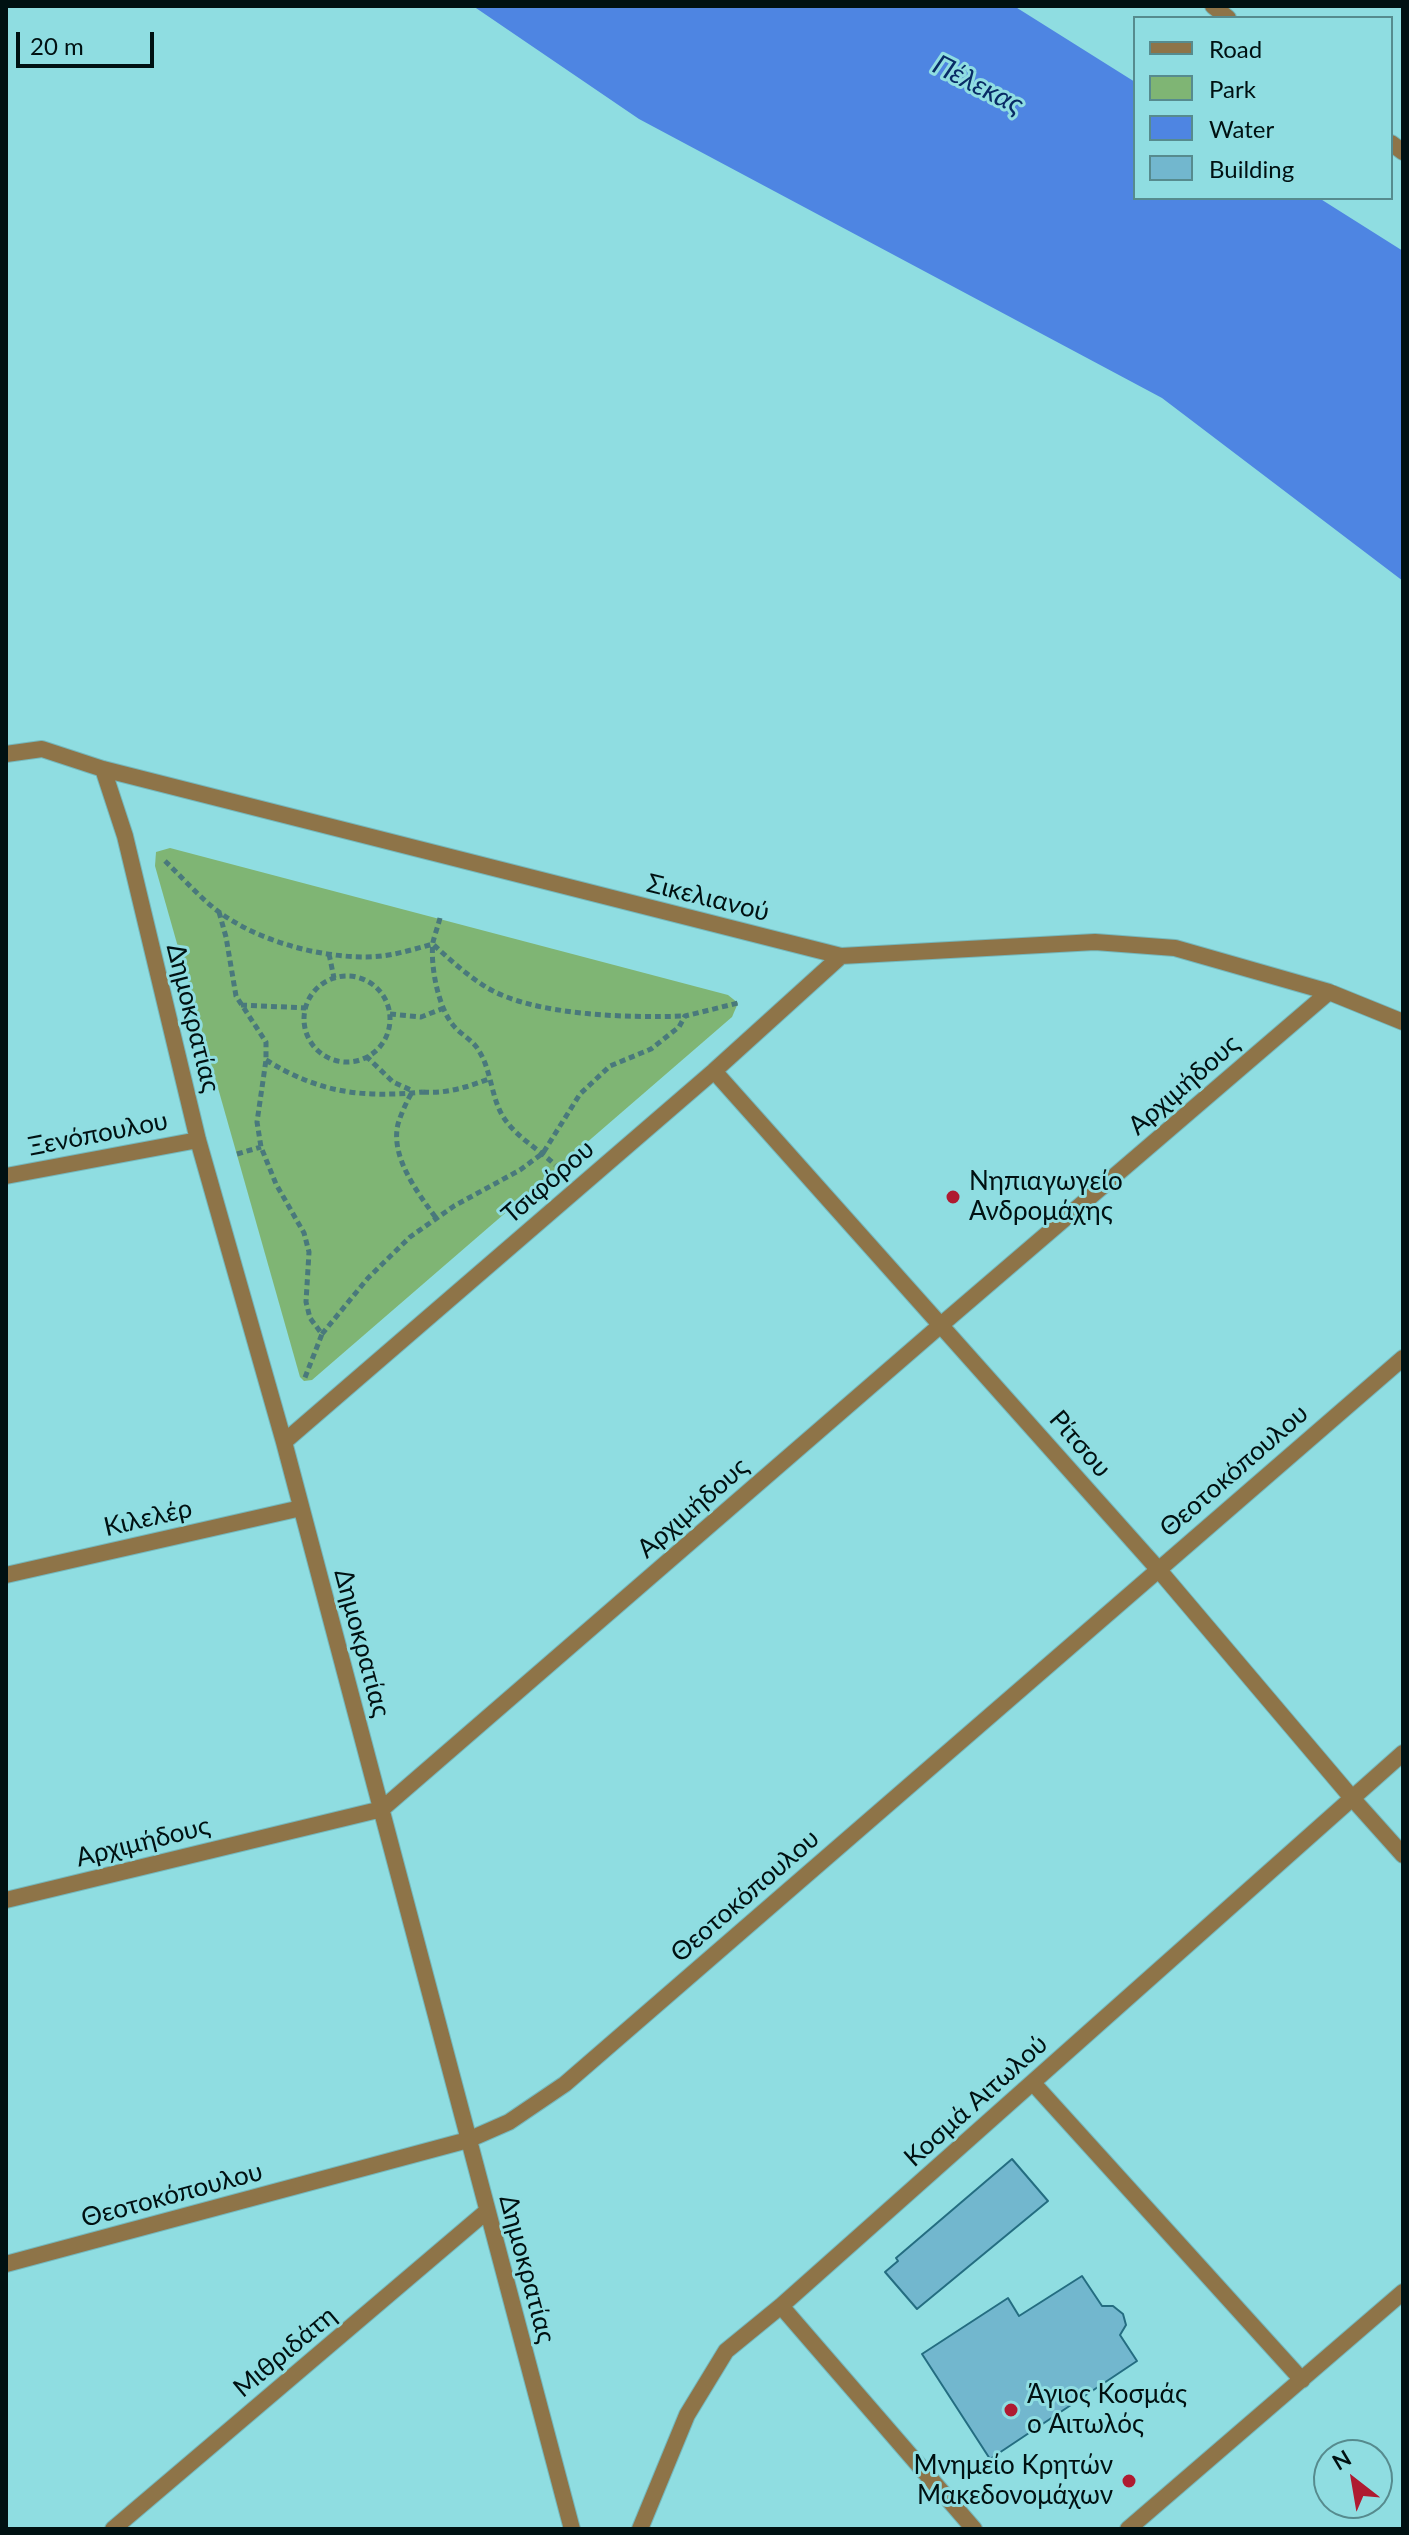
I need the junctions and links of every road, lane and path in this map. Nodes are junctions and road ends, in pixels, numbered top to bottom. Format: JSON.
{"nodes":[{"id":1,"x":6,"y":754,"type":"edge"},
{"id":2,"x":103,"y":769,"type":"junction"},
{"id":3,"x":156,"y":852,"type":"dead end"},
{"id":4,"x":219,"y":912,"type":"junction"},
{"id":5,"x":440,"y":918,"type":"dead end"},
{"id":6,"x":433,"y":944,"type":"junction"},
{"id":7,"x":329,"y":954,"type":"junction"},
{"id":8,"x":841,"y":956,"type":"junction"},
{"id":9,"x":334,"y":978,"type":"junction"},
{"id":10,"x":1329,"y":992,"type":"junction"},
{"id":11,"x":738,"y":1003,"type":"dead end"},
{"id":12,"x":241,"y":1005,"type":"junction"},
{"id":13,"x":306,"y":1008,"type":"junction"},
{"id":14,"x":444,"y":1008,"type":"junction"},
{"id":15,"x":390,"y":1014,"type":"junction"},
{"id":16,"x":685,"y":1016,"type":"junction"},
{"id":17,"x":1403,"y":1022,"type":"edge"},
{"id":18,"x":366,"y":1056,"type":"junction"},
{"id":19,"x":266,"y":1060,"type":"junction"},
{"id":20,"x":714,"y":1071,"type":"junction"},
{"id":21,"x":489,"y":1079,"type":"junction"},
{"id":22,"x":423,"y":1092,"type":"junction"},
{"id":23,"x":411,"y":1093,"type":"junction"},
{"id":24,"x":198,"y":1140,"type":"junction"},
{"id":25,"x":261,"y":1147,"type":"junction"},
{"id":26,"x":543,"y":1153,"type":"junction"},
{"id":27,"x":237,"y":1154,"type":"dead end"},
{"id":28,"x":558,"y":1168,"type":"dead end"},
{"id":29,"x":6,"y":1176,"type":"edge"},
{"id":30,"x":436,"y":1218,"type":"junction"},
{"id":31,"x":942,"y":1324,"type":"junction"},
{"id":32,"x":322,"y":1334,"type":"junction"},
{"id":33,"x":1403,"y":1358,"type":"edge"},
{"id":34,"x":304,"y":1381,"type":"dead end"},
{"id":35,"x":284,"y":1442,"type":"junction"},
{"id":36,"x":301,"y":1508,"type":"junction"},
{"id":37,"x":1158,"y":1569,"type":"junction"},
{"id":38,"x":6,"y":1575,"type":"edge"},
{"id":39,"x":1403,"y":1753,"type":"edge"},
{"id":40,"x":1352,"y":1798,"type":"junction"},
{"id":41,"x":382,"y":1809,"type":"junction"},
{"id":42,"x":1403,"y":1855,"type":"edge"},
{"id":43,"x":6,"y":1900,"type":"edge"},
{"id":44,"x":1033,"y":2083,"type":"junction"},
{"id":45,"x":468,"y":2140,"type":"junction"},
{"id":46,"x":487,"y":2211,"type":"junction"},
{"id":47,"x":6,"y":2264,"type":"edge"},
{"id":48,"x":1403,"y":2292,"type":"edge"},
{"id":49,"x":781,"y":2306,"type":"junction"},
{"id":50,"x":1302,"y":2380,"type":"junction"},
{"id":51,"x":113,"y":2529,"type":"edge"},
{"id":52,"x":572,"y":2529,"type":"edge"},
{"id":53,"x":640,"y":2529,"type":"edge"},
{"id":54,"x":974,"y":2529,"type":"edge"},
{"id":55,"x":1128,"y":2529,"type":"edge"}],
"edges":[{"from":1,"to":2,"type":"street","name":"Σικελιανού"},
{"from":2,"to":8,"type":"street","name":"Σικελιανού"},
{"from":2,"to":24,"type":"street","name":"Δημοκρατίας"},
{"from":3,"to":4,"type":"path"},
{"from":4,"to":7,"type":"path"},
{"from":4,"to":12,"type":"path"},
{"from":5,"to":6,"type":"path"},
{"from":6,"to":7,"type":"path"},
{"from":6,"to":14,"type":"path"},
{"from":6,"to":16,"type":"path"},
{"from":7,"to":9,"type":"path"},
{"from":8,"to":10,"type":"street","name":"Σικελιανού"},
{"from":8,"to":20,"type":"street","name":"Τσιφόρου"},
{"from":9,"to":13,"type":"path"},
{"from":9,"to":15,"type":"path"},
{"from":10,"to":17,"type":"street","name":"Σικελιανού"},
{"from":10,"to":31,"type":"street","name":"Αρχιμήδους"},
{"from":11,"to":16,"type":"path"},
{"from":12,"to":13,"type":"path"},
{"from":12,"to":19,"type":"path"},
{"from":13,"to":18,"type":"path"},
{"from":14,"to":15,"type":"path"},
{"from":14,"to":21,"type":"path"},
{"from":15,"to":18,"type":"path"},
{"from":16,"to":26,"type":"path"},
{"from":18,"to":22,"type":"path"},
{"from":19,"to":23,"type":"path"},
{"from":19,"to":25,"type":"path"},
{"from":20,"to":31,"type":"street","name":"Ρίτσου"},
{"from":20,"to":35,"type":"street","name":"Τσιφόρου"},
{"from":21,"to":22,"type":"path"},
{"from":21,"to":26,"type":"path"},
{"from":22,"to":23,"type":"path"},
{"from":23,"to":30,"type":"path"},
{"from":24,"to":29,"type":"street","name":"Ξενόπουλου"},
{"from":24,"to":35,"type":"street","name":"Δημοκρατίας"},
{"from":25,"to":27,"type":"path"},
{"from":25,"to":32,"type":"path"},
{"from":26,"to":28,"type":"path"},
{"from":26,"to":30,"type":"path"},
{"from":30,"to":32,"type":"path"},
{"from":31,"to":37,"type":"street","name":"Ρίτσου"},
{"from":31,"to":41,"type":"street","name":"Αρχιμήδους"},
{"from":32,"to":34,"type":"path"},
{"from":33,"to":37,"type":"street","name":"Θεοτοκόπουλου"},
{"from":35,"to":36,"type":"street","name":"Δημοκρατίας"},
{"from":36,"to":38,"type":"street","name":"Κιλελέρ"},
{"from":36,"to":41,"type":"street","name":"Δημοκρατίας"},
{"from":37,"to":40,"type":"street","name":"Ρίτσου"},
{"from":37,"to":45,"type":"street","name":"Θεοτοκόπουλου"},
{"from":39,"to":40,"type":"street","name":"Κοσμά Αιτωλού"},
{"from":40,"to":42,"type":"street","name":"Ρίτσου"},
{"from":40,"to":44,"type":"street","name":"Κοσμά Αιτωλού"},
{"from":41,"to":43,"type":"street","name":"Αρχιμήδους"},
{"from":41,"to":45,"type":"street","name":"Δημοκρατίας"},
{"from":44,"to":49,"type":"street","name":"Κοσμά Αιτωλού"},
{"from":44,"to":50,"type":"street"},
{"from":45,"to":46,"type":"street","name":"Δημοκρατίας"},
{"from":45,"to":47,"type":"street","name":"Θεοτοκόπουλου"},
{"from":46,"to":51,"type":"street","name":"Μιθριδάτη"},
{"from":46,"to":52,"type":"street","name":"Δημοκρατίας"},
{"from":48,"to":50,"type":"street"},
{"from":49,"to":53,"type":"street","name":"Κοσμά Αιτωλού"},
{"from":49,"to":54,"type":"street"},
{"from":50,"to":55,"type":"street"}]}
